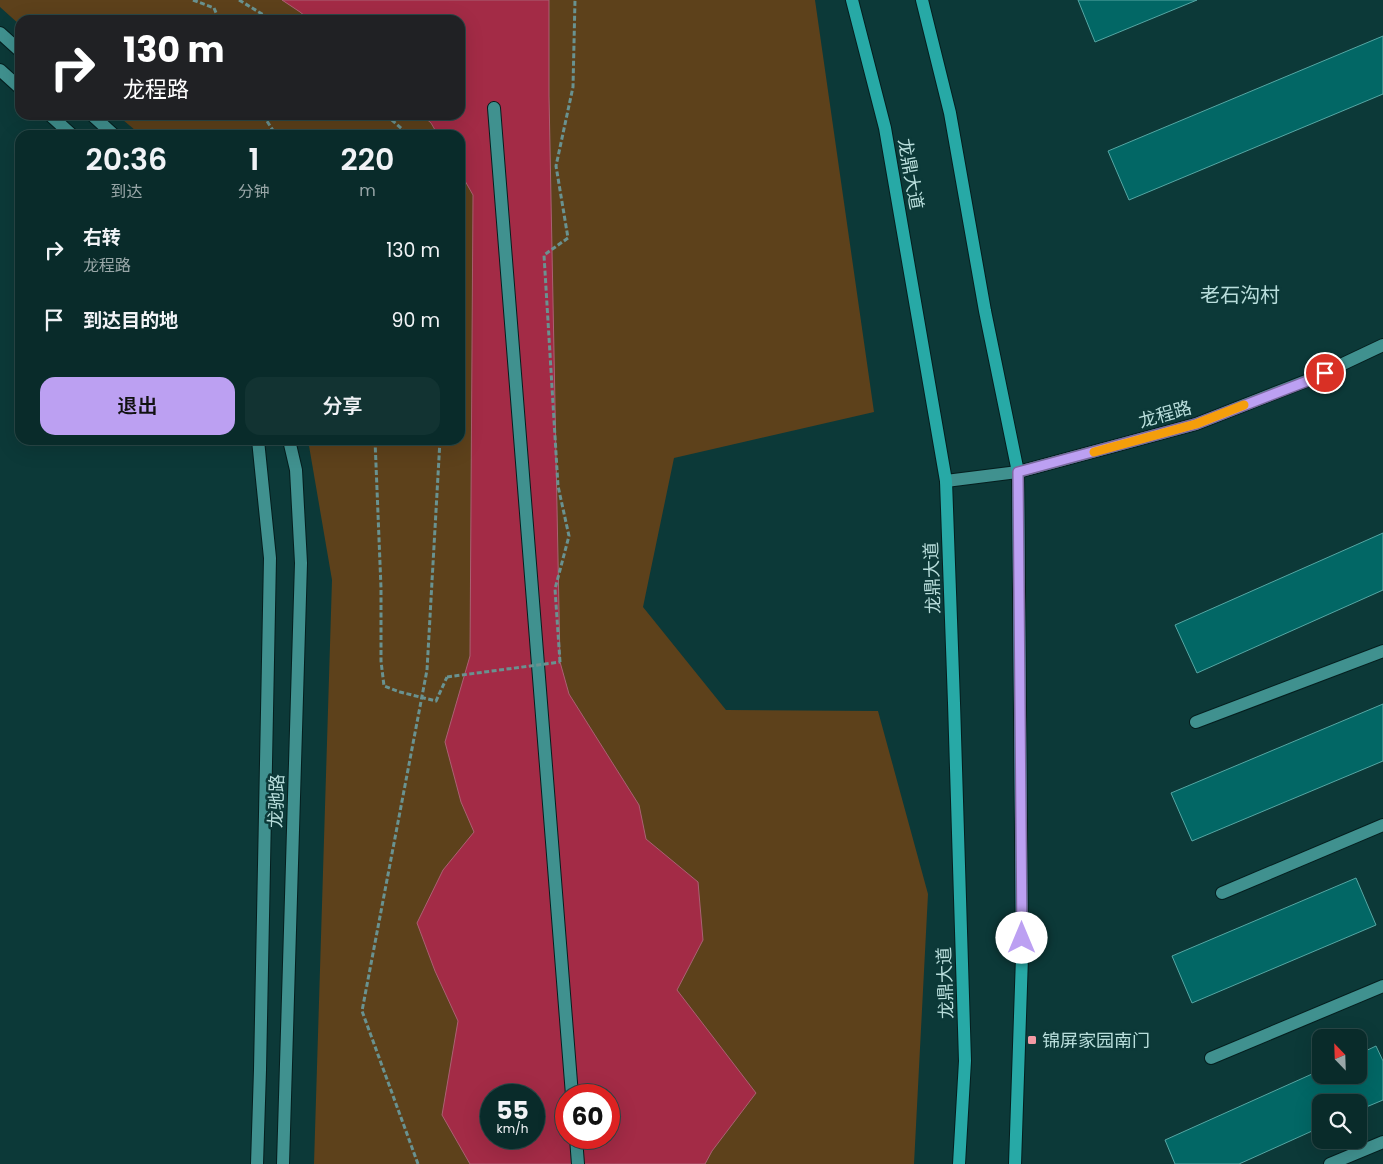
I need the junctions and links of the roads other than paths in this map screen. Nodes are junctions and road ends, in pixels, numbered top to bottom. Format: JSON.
{"nodes":[{"id":1,"x":852,"y":0,"type":"edge"},
{"id":2,"x":922,"y":0,"type":"edge"},
{"id":3,"x":0,"y":33,"type":"edge"},
{"id":4,"x":15,"y":46,"type":"edge"},
{"id":5,"x":0,"y":70,"type":"edge"},
{"id":6,"x":15,"y":84,"type":"edge"},
{"id":7,"x":494,"y":108,"type":"dead end"},
{"id":8,"x":56,"y":120,"type":"edge"},
{"id":9,"x":98,"y":120,"type":"edge"},
{"id":10,"x":66,"y":130,"type":"edge"},
{"id":11,"x":108,"y":130,"type":"edge"},
{"id":12,"x":1383,"y":345,"type":"edge"},
{"id":13,"x":259,"y":445,"type":"edge"},
{"id":14,"x":290,"y":445,"type":"edge"},
{"id":15,"x":1018,"y":472,"type":"junction"},
{"id":16,"x":946,"y":481,"type":"junction"},
{"id":17,"x":1383,"y":651,"type":"edge"},
{"id":18,"x":1196,"y":722,"type":"dead end"},
{"id":19,"x":1383,"y":825,"type":"edge"},
{"id":20,"x":1222,"y":892,"type":"dead end"},
{"id":21,"x":1383,"y":986,"type":"edge"},
{"id":22,"x":1211,"y":1058,"type":"dead end"},
{"id":23,"x":571,"y":1084,"type":"edge"},
{"id":24,"x":1383,"y":1142,"type":"edge"},
{"id":25,"x":577,"y":1149,"type":"edge"},
{"id":26,"x":257,"y":1164,"type":"edge"},
{"id":27,"x":284,"y":1164,"type":"edge"},
{"id":28,"x":578,"y":1164,"type":"edge"},
{"id":29,"x":959,"y":1164,"type":"edge"},
{"id":30,"x":1015,"y":1164,"type":"edge"},
{"id":31,"x":1330,"y":1164,"type":"edge"}],
"edges":[{"from":1,"to":16,"type":"main road","name":"龙鼎大道"},
{"from":2,"to":15,"type":"main road"},
{"from":3,"to":4,"type":"main road"},
{"from":5,"to":6,"type":"main road"},
{"from":7,"to":23,"type":"main road"},
{"from":8,"to":10,"type":"main road"},
{"from":9,"to":11,"type":"main road"},
{"from":12,"to":15,"type":"main road","name":"龙程路"},
{"from":13,"to":26,"type":"main road","name":"龙驰路"},
{"from":14,"to":27,"type":"main road","name":"龙驰路"},
{"from":15,"to":16,"type":"main road","name":"龙程路"},
{"from":15,"to":30,"type":"main road"},
{"from":16,"to":29,"type":"main road","name":"龙鼎大道"},
{"from":17,"to":18,"type":"main road"},
{"from":19,"to":20,"type":"main road"},
{"from":21,"to":22,"type":"main road"},
{"from":24,"to":31,"type":"main road"},
{"from":25,"to":28,"type":"main road"}]}
